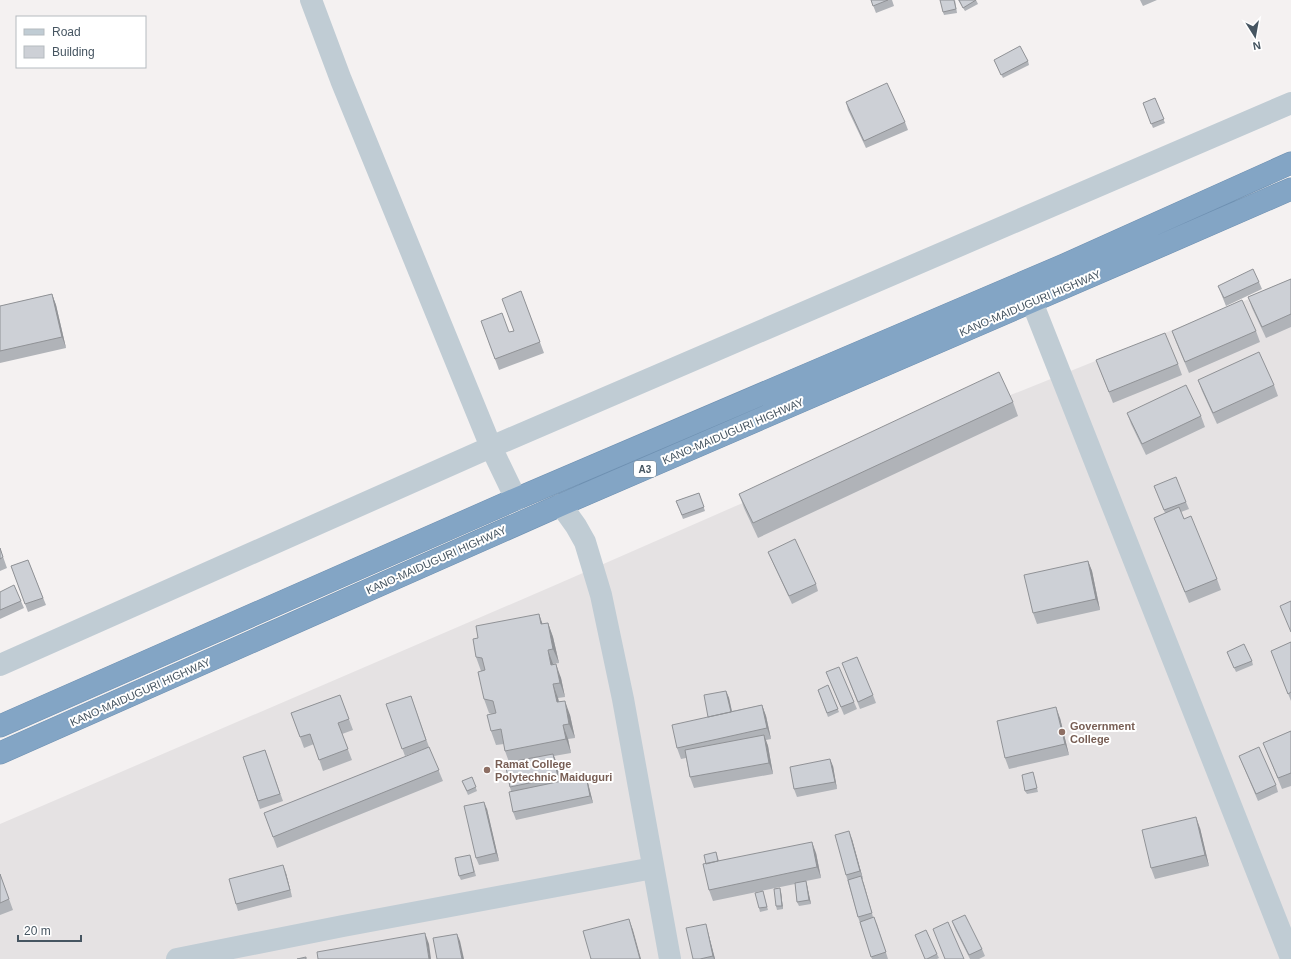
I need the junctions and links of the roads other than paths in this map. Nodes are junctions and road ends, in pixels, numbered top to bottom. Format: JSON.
{"nodes":[{"id":1,"x":311,"y":0,"type":"edge"},
{"id":2,"x":1291,"y":103,"type":"edge"},
{"id":3,"x":1291,"y":163,"type":"edge"},
{"id":4,"x":1291,"y":189,"type":"edge"},
{"id":5,"x":1032,"y":302,"type":"junction"},
{"id":6,"x":491,"y":447,"type":"junction"},
{"id":7,"x":516,"y":499,"type":"junction"},
{"id":8,"x":561,"y":505,"type":"junction"},
{"id":9,"x":0,"y":665,"type":"edge"},
{"id":10,"x":0,"y":726,"type":"edge"},
{"id":11,"x":0,"y":753,"type":"edge"},
{"id":12,"x":654,"y":868,"type":"junction"},
{"id":13,"x":1291,"y":958,"type":"edge"},
{"id":14,"x":177,"y":959,"type":"edge"},
{"id":15,"x":670,"y":959,"type":"edge"}],
"edges":[{"from":1,"to":6,"type":"street"},
{"from":2,"to":6,"type":"street"},
{"from":3,"to":7,"type":"highway","name":"KANO-MAIDUGURI HIGHWAY","number":"A3"},
{"from":4,"to":5,"type":"highway","name":"KANO-MAIDUGURI HIGHWAY","number":"A3"},
{"from":5,"to":8,"type":"highway","name":"KANO-MAIDUGURI HIGHWAY","number":"A3"},
{"from":5,"to":13,"type":"street"},
{"from":6,"to":7,"type":"street"},
{"from":6,"to":9,"type":"street"},
{"from":7,"to":10,"type":"highway","name":"KANO-MAIDUGURI HIGHWAY","number":"A3"},
{"from":8,"to":11,"type":"highway","name":"KANO-MAIDUGURI HIGHWAY","number":"A3"},
{"from":8,"to":12,"type":"street"},
{"from":12,"to":14,"type":"street"},
{"from":12,"to":15,"type":"street"}]}
